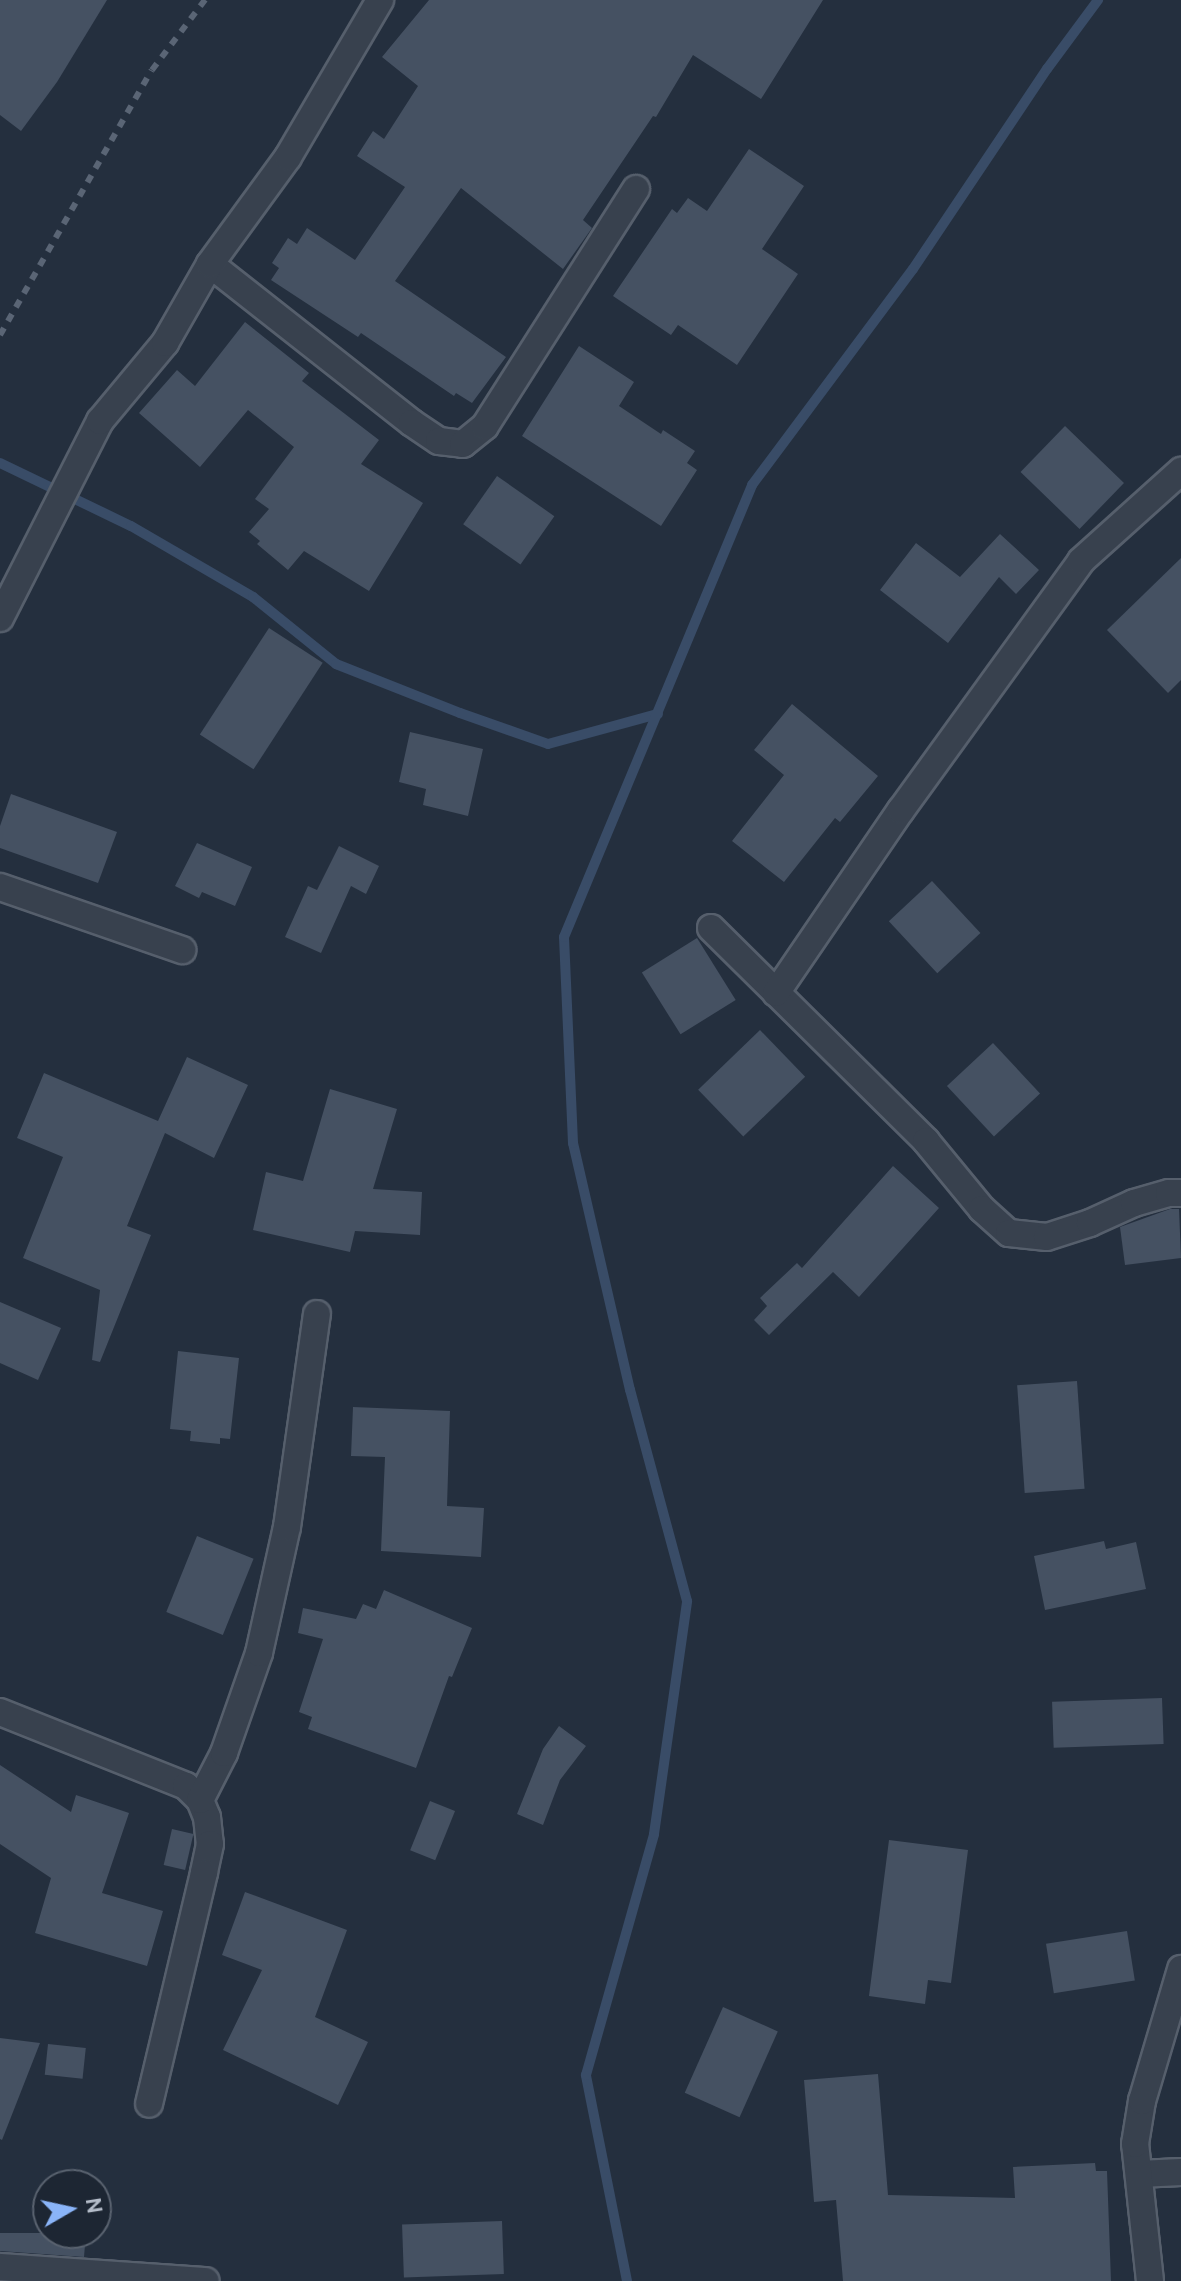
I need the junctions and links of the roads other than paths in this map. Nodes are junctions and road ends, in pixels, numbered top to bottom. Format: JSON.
{"nodes":[{"id":1,"x":380,"y":0,"type":"edge"},
{"id":2,"x":636,"y":189,"type":"dead end"},
{"id":3,"x":210,"y":264,"type":"junction"},
{"id":4,"x":1181,"y":471,"type":"edge"},
{"id":5,"x":0,"y":618,"type":"edge"},
{"id":6,"x":0,"y":887,"type":"edge"},
{"id":7,"x":711,"y":928,"type":"dead end"},
{"id":8,"x":182,"y":950,"type":"dead end"},
{"id":9,"x":776,"y":993,"type":"junction"},
{"id":10,"x":1181,"y":1193,"type":"edge"},
{"id":11,"x":317,"y":1314,"type":"dead end"},
{"id":12,"x":0,"y":1712,"type":"edge"},
{"id":13,"x":200,"y":1800,"type":"junction"},
{"id":14,"x":1181,"y":1969,"type":"edge"},
{"id":15,"x":149,"y":2104,"type":"dead end"},
{"id":16,"x":1181,"y":2172,"type":"edge"},
{"id":17,"x":1139,"y":2174,"type":"junction"},
{"id":18,"x":0,"y":2267,"type":"edge"},
{"id":19,"x":206,"y":2281,"type":"edge"},
{"id":20,"x":1150,"y":2281,"type":"edge"}],
"edges":[{"from":1,"to":3,"type":"street"},
{"from":2,"to":3,"type":"street"},
{"from":3,"to":5,"type":"street"},
{"from":4,"to":9,"type":"street"},
{"from":6,"to":8,"type":"street"},
{"from":7,"to":9,"type":"street"},
{"from":9,"to":10,"type":"street"},
{"from":11,"to":13,"type":"street"},
{"from":12,"to":13,"type":"street"},
{"from":13,"to":15,"type":"street"},
{"from":14,"to":17,"type":"street"},
{"from":16,"to":17,"type":"street"},
{"from":17,"to":20,"type":"street"},
{"from":18,"to":19,"type":"street"}]}
